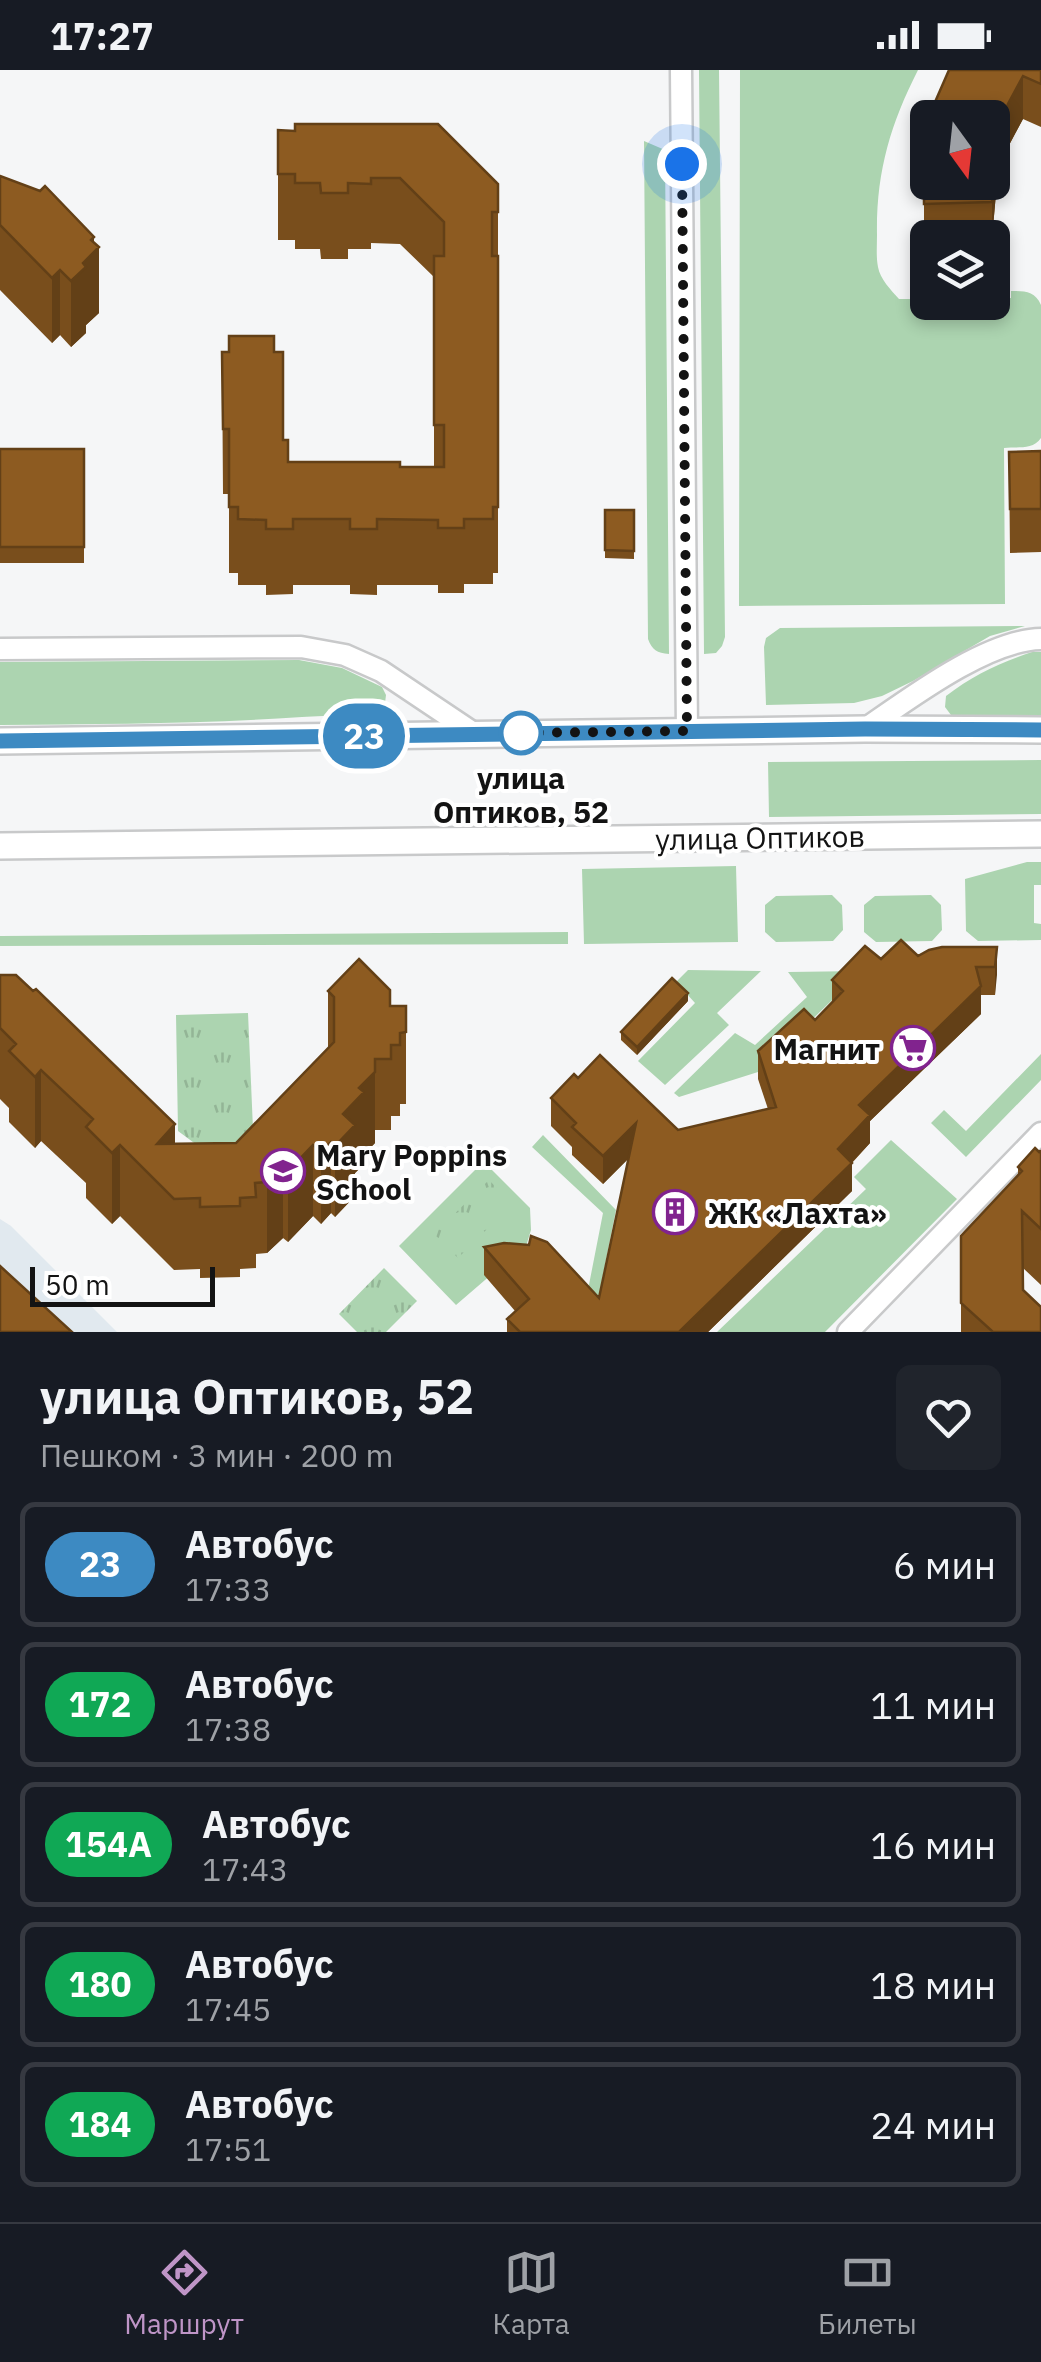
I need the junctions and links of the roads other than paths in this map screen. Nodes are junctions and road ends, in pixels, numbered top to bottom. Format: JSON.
{"nodes":[{"id":1,"x":682,"y":70,"type":"edge"},
{"id":2,"x":1041,"y":639,"type":"edge"},
{"id":3,"x":0,"y":650,"type":"edge"},
{"id":4,"x":865,"y":729,"type":"junction"},
{"id":5,"x":1041,"y":730,"type":"edge"},
{"id":6,"x":687,"y":731,"type":"junction"},
{"id":7,"x":474,"y":734,"type":"junction"},
{"id":8,"x":0,"y":741,"type":"edge"},
{"id":9,"x":1041,"y":834,"type":"edge"},
{"id":10,"x":0,"y":846,"type":"edge"},
{"id":11,"x":1041,"y":1133,"type":"edge"},
{"id":12,"x":848,"y":1332,"type":"edge"}],
"edges":[{"from":1,"to":6,"type":"street"},
{"from":2,"to":4,"type":"street"},
{"from":3,"to":7,"type":"street"},
{"from":4,"to":5,"type":"street"},
{"from":4,"to":6,"type":"street"},
{"from":6,"to":7,"type":"street"},
{"from":7,"to":8,"type":"street"},
{"from":9,"to":10,"type":"street","name":"улица Оптиков"},
{"from":11,"to":12,"type":"street"}]}
